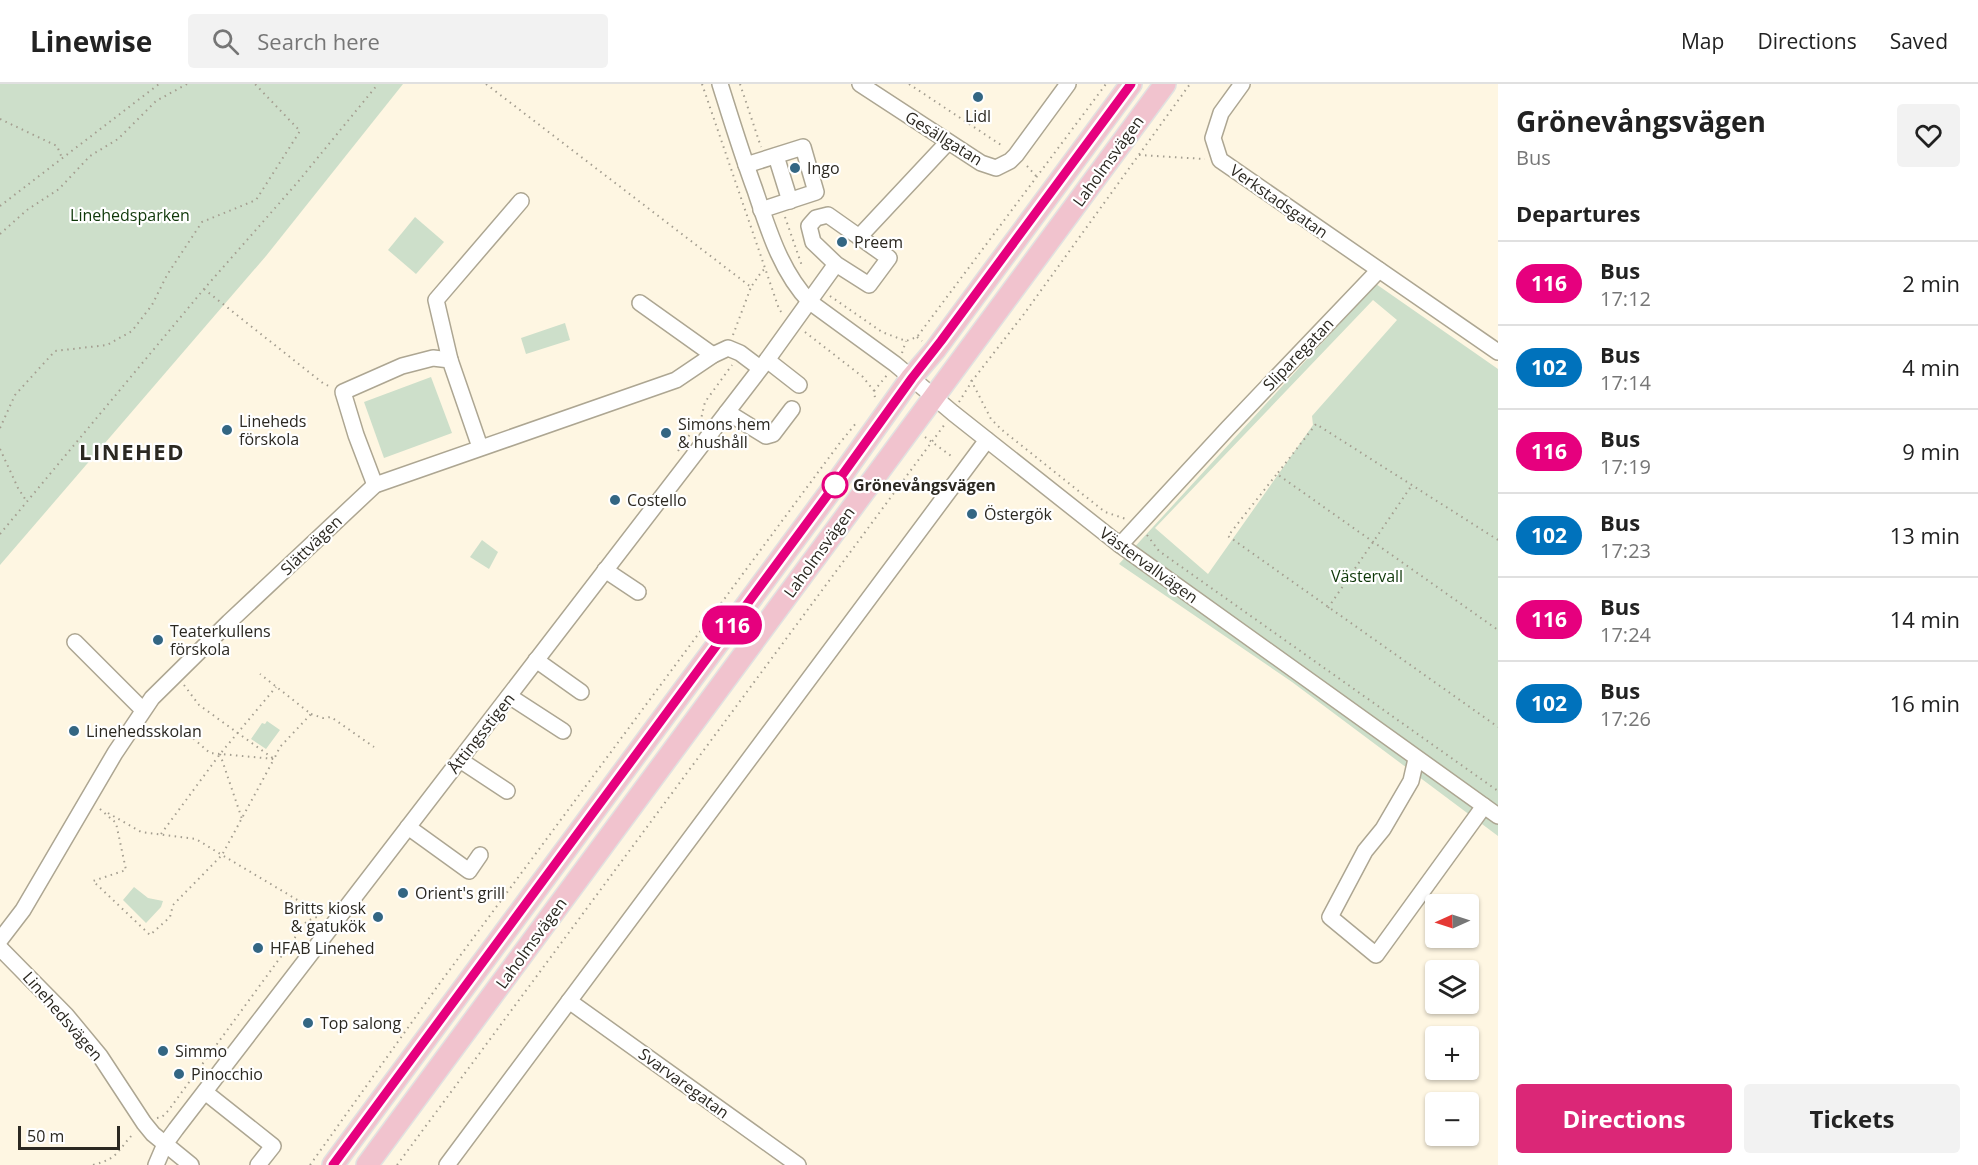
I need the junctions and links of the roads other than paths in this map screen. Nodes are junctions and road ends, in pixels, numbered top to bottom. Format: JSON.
{"nodes":[{"id":1,"x":720,"y":84,"type":"edge"},
{"id":2,"x":860,"y":84,"type":"edge"},
{"id":3,"x":1068,"y":84,"type":"edge"},
{"id":4,"x":1131,"y":84,"type":"edge"},
{"id":5,"x":1165,"y":84,"type":"edge"},
{"id":6,"x":1242,"y":84,"type":"edge"},
{"id":7,"x":948,"y":142,"type":"junction"},
{"id":8,"x":776,"y":156,"type":"junction"},
{"id":9,"x":746,"y":165,"type":"junction"},
{"id":10,"x":521,"y":201,"type":"dead end"},
{"id":11,"x":790,"y":201,"type":"junction"},
{"id":12,"x":761,"y":210,"type":"junction"},
{"id":13,"x":859,"y":237,"type":"junction"},
{"id":14,"x":836,"y":264,"type":"junction"},
{"id":15,"x":1379,"y":270,"type":"junction"},
{"id":16,"x":810,"y":302,"type":"junction"},
{"id":17,"x":640,"y":303,"type":"dead end"},
{"id":18,"x":1498,"y":352,"type":"edge"},
{"id":19,"x":713,"y":355,"type":"junction"},
{"id":20,"x":450,"y":360,"type":"junction"},
{"id":21,"x":764,"y":364,"type":"junction"},
{"id":22,"x":912,"y":378,"type":"junction"},
{"id":23,"x":799,"y":385,"type":"dead end"},
{"id":24,"x":934,"y":397,"type":"junction"},
{"id":25,"x":792,"y":409,"type":"dead end"},
{"id":26,"x":727,"y":412,"type":"junction"},
{"id":27,"x":987,"y":440,"type":"junction"},
{"id":28,"x":480,"y":447,"type":"junction"},
{"id":29,"x":375,"y":485,"type":"junction"},
{"id":30,"x":1120,"y":544,"type":"junction"},
{"id":31,"x":605,"y":570,"type":"junction"},
{"id":32,"x":638,"y":592,"type":"dead end"},
{"id":33,"x":75,"y":642,"type":"dead end"},
{"id":34,"x":536,"y":660,"type":"junction"},
{"id":35,"x":581,"y":692,"type":"dead end"},
{"id":36,"x":509,"y":696,"type":"junction"},
{"id":37,"x":143,"y":710,"type":"junction"},
{"id":38,"x":563,"y":731,"type":"dead end"},
{"id":39,"x":1416,"y":759,"type":"junction"},
{"id":40,"x":460,"y":760,"type":"junction"},
{"id":41,"x":507,"y":791,"type":"dead end"},
{"id":42,"x":1484,"y":806,"type":"junction"},
{"id":43,"x":1498,"y":816,"type":"edge"},
{"id":44,"x":408,"y":827,"type":"junction"},
{"id":45,"x":480,"y":855,"type":"dead end"},
{"id":46,"x":0,"y":940,"type":"edge"},
{"id":47,"x":0,"y":948,"type":"edge"},
{"id":48,"x":569,"y":1001,"type":"junction"},
{"id":49,"x":205,"y":1092,"type":"junction"},
{"id":50,"x":165,"y":1144,"type":"junction"},
{"id":51,"x":156,"y":1165,"type":"edge"},
{"id":52,"x":191,"y":1165,"type":"edge"},
{"id":53,"x":258,"y":1165,"type":"edge"},
{"id":54,"x":333,"y":1165,"type":"edge"},
{"id":55,"x":367,"y":1165,"type":"edge"},
{"id":56,"x":447,"y":1165,"type":"edge"},
{"id":57,"x":798,"y":1165,"type":"edge"}],
"edges":[{"from":1,"to":9,"type":"street"},
{"from":2,"to":7,"type":"street","name":"Gesällgatan"},
{"from":3,"to":7,"type":"street","name":"Gesällgatan"},
{"from":4,"to":22,"type":"highway","name":"Laholmsvägen"},
{"from":5,"to":24,"type":"highway","name":"Laholmsvägen"},
{"from":6,"to":15,"type":"street","name":"Verkstadsgatan"},
{"from":7,"to":13,"type":"street"},
{"from":8,"to":9,"type":"street"},
{"from":8,"to":11,"type":"street"},
{"from":8,"to":11,"type":"street"},
{"from":9,"to":12,"type":"street"},
{"from":10,"to":20,"type":"street"},
{"from":11,"to":12,"type":"street"},
{"from":12,"to":16,"type":"street"},
{"from":13,"to":14,"type":"street"},
{"from":13,"to":14,"type":"street"},
{"from":14,"to":16,"type":"street","name":"Åttingsstigen"},
{"from":15,"to":18,"type":"street"},
{"from":15,"to":30,"type":"street","name":"Sliparegatan"},
{"from":16,"to":21,"type":"street","name":"Åttingsstigen"},
{"from":16,"to":22,"type":"street","name":"Västervallvägen"},
{"from":17,"to":19,"type":"street"},
{"from":19,"to":21,"type":"street","name":"Slättvägen"},
{"from":19,"to":28,"type":"street","name":"Slättvägen"},
{"from":20,"to":28,"type":"street"},
{"from":20,"to":29,"type":"street"},
{"from":21,"to":23,"type":"street"},
{"from":21,"to":26,"type":"street","name":"Åttingsstigen"},
{"from":22,"to":24,"type":"street","name":"Västervallvägen"},
{"from":22,"to":54,"type":"highway","name":"Laholmsvägen"},
{"from":24,"to":27,"type":"street","name":"Västervallvägen"},
{"from":24,"to":55,"type":"highway","name":"Laholmsvägen"},
{"from":25,"to":26,"type":"street"},
{"from":26,"to":31,"type":"street","name":"Åttingsstigen"},
{"from":27,"to":30,"type":"street","name":"Västervallvägen"},
{"from":27,"to":48,"type":"street"},
{"from":28,"to":29,"type":"street","name":"Slättvägen"},
{"from":29,"to":37,"type":"street","name":"Slättvägen"},
{"from":30,"to":39,"type":"street","name":"Västervallvägen"},
{"from":31,"to":32,"type":"street"},
{"from":31,"to":34,"type":"street","name":"Åttingsstigen"},
{"from":33,"to":37,"type":"street"},
{"from":34,"to":35,"type":"street"},
{"from":34,"to":36,"type":"street","name":"Åttingsstigen"},
{"from":36,"to":38,"type":"street"},
{"from":36,"to":40,"type":"street","name":"Åttingsstigen"},
{"from":37,"to":46,"type":"street","name":"Slättvägen"},
{"from":39,"to":42,"type":"street","name":"Västervallvägen"},
{"from":39,"to":42,"type":"street"},
{"from":40,"to":41,"type":"street"},
{"from":40,"to":44,"type":"street","name":"Åttingsstigen"},
{"from":42,"to":43,"type":"street","name":"Västervallvägen"},
{"from":44,"to":45,"type":"street"},
{"from":44,"to":49,"type":"street","name":"Åttingsstigen"},
{"from":47,"to":50,"type":"street","name":"Linehedsvägen"},
{"from":48,"to":56,"type":"street"},
{"from":48,"to":57,"type":"street","name":"Svarvaregatan"},
{"from":49,"to":50,"type":"street","name":"Åttingsstigen"},
{"from":49,"to":53,"type":"street"},
{"from":50,"to":51,"type":"street","name":"Åttingsstigen"},
{"from":50,"to":52,"type":"street","name":"Linehedsvägen"}]}
